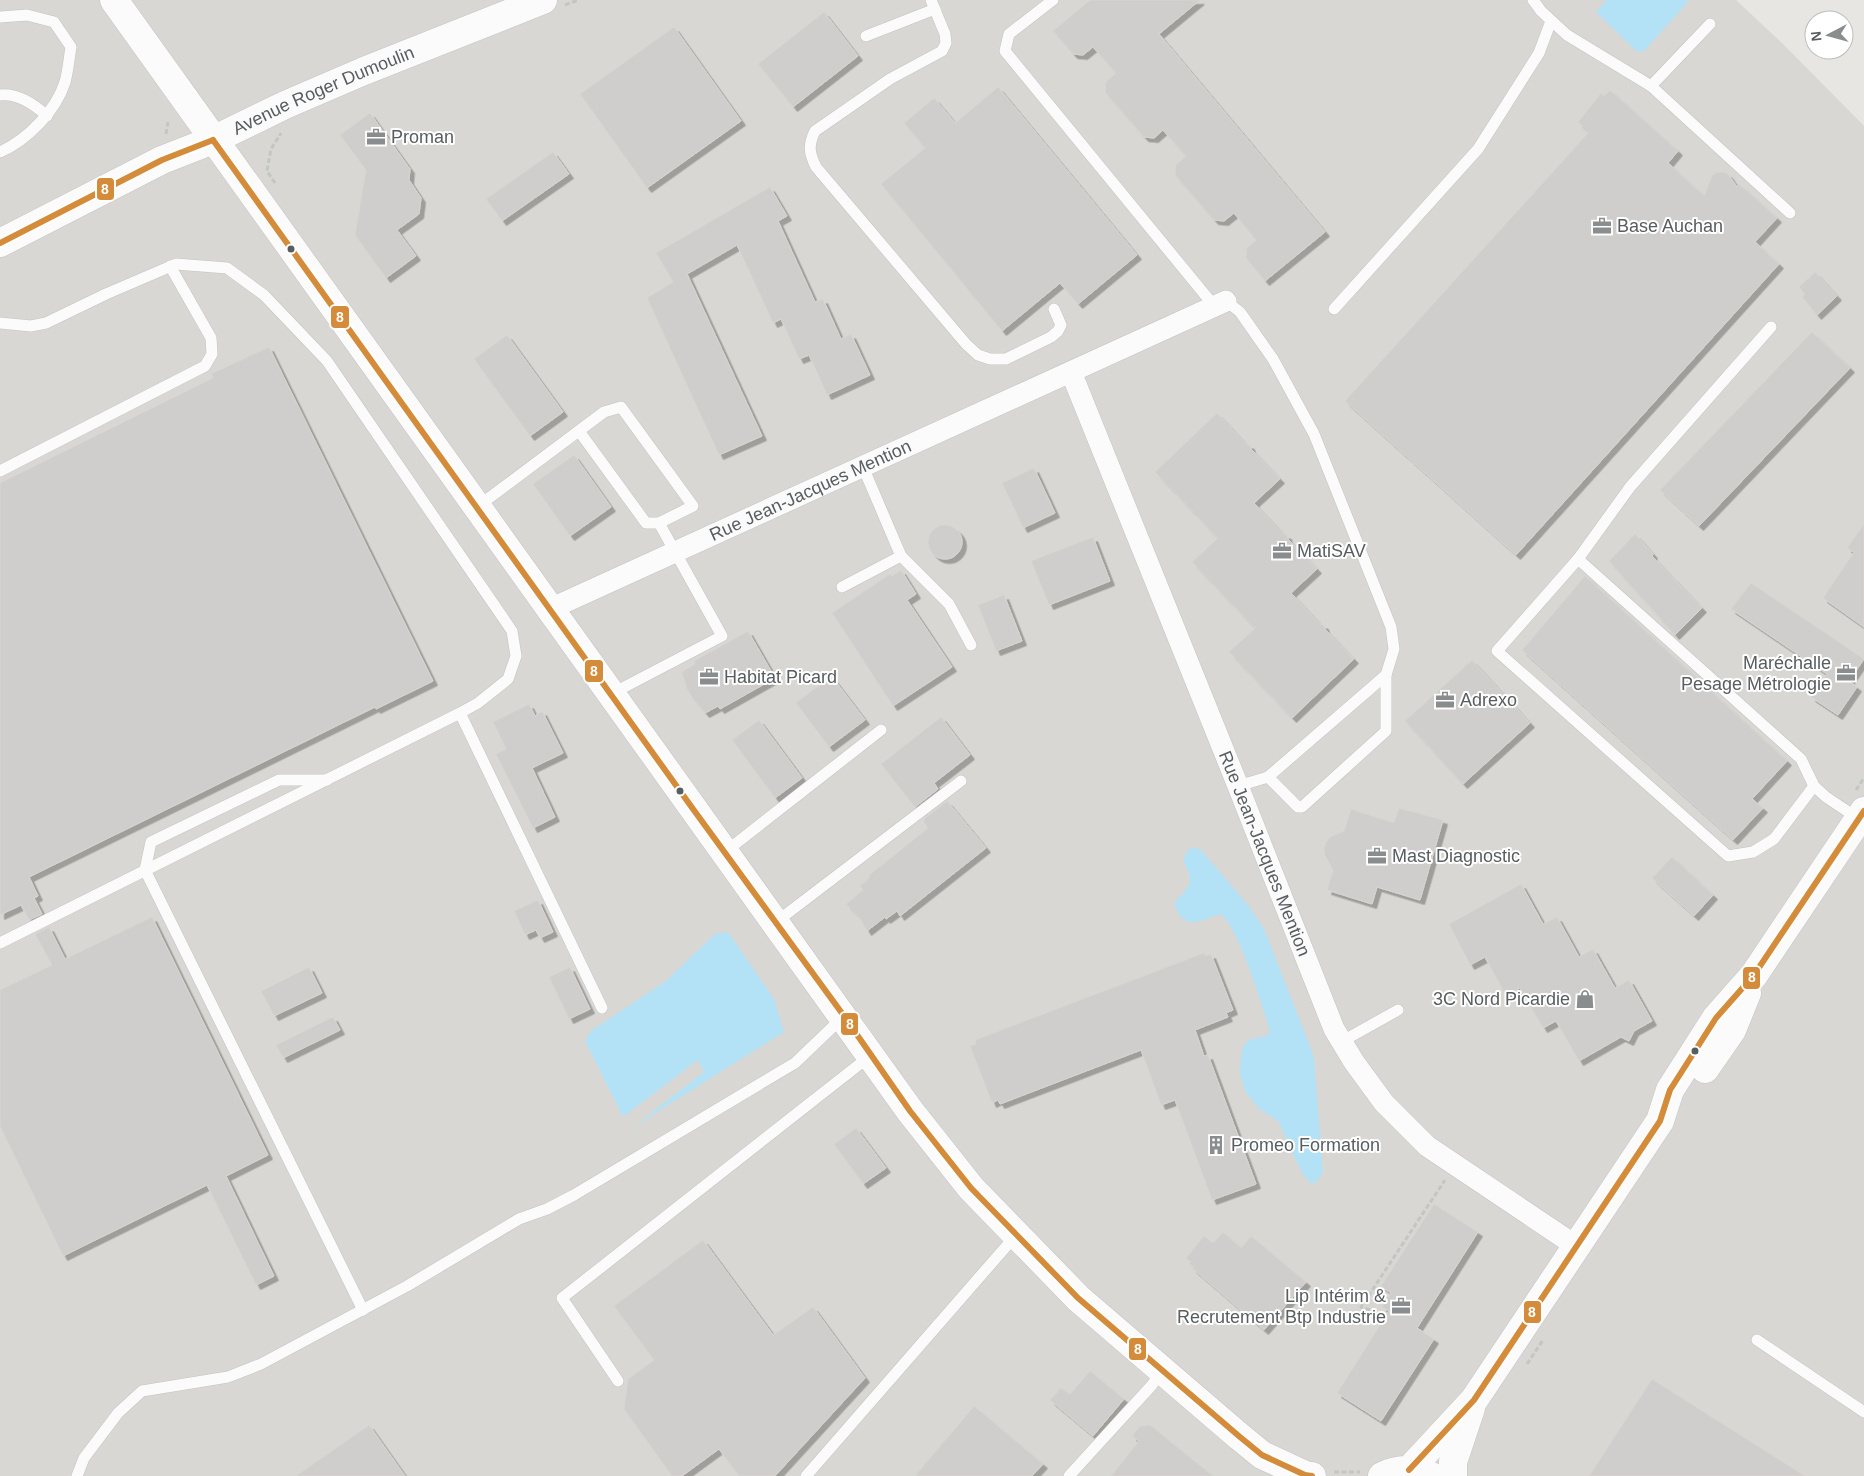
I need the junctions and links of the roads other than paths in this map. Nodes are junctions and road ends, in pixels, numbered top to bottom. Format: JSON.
{"nodes":[{"id":1,"x":114,"y":0,"type":"edge"},
{"id":2,"x":543,"y":0,"type":"edge"},
{"id":3,"x":1053,"y":0,"type":"edge"},
{"id":4,"x":1533,"y":0,"type":"edge"},
{"id":5,"x":933,"y":4,"type":"edge"},
{"id":6,"x":0,"y":17,"type":"edge"},
{"id":7,"x":1551,"y":21,"type":"junction"},
{"id":8,"x":1710,"y":24,"type":"dead end"},
{"id":9,"x":866,"y":36,"type":"dead end"},
{"id":10,"x":1651,"y":86,"type":"junction"},
{"id":11,"x":0,"y":95,"type":"edge"},
{"id":12,"x":47,"y":116,"type":"junction"},
{"id":13,"x":213,"y":140,"type":"junction"},
{"id":14,"x":0,"y":152,"type":"edge"},
{"id":15,"x":1790,"y":213,"type":"dead end"},
{"id":16,"x":0,"y":242,"type":"edge"},
{"id":17,"x":170,"y":266,"type":"junction"},
{"id":18,"x":1221,"y":304,"type":"junction"},
{"id":19,"x":1054,"y":309,"type":"dead end"},
{"id":20,"x":1334,"y":309,"type":"dead end"},
{"id":21,"x":0,"y":323,"type":"edge"},
{"id":22,"x":1771,"y":327,"type":"dead end"},
{"id":23,"x":1071,"y":372,"type":"junction"},
{"id":24,"x":579,"y":431,"type":"junction"},
{"id":25,"x":862,"y":467,"type":"junction"},
{"id":26,"x":0,"y":471,"type":"edge"},
{"id":27,"x":477,"y":507,"type":"junction"},
{"id":28,"x":659,"y":523,"type":"junction"},
{"id":29,"x":676,"y":552,"type":"junction"},
{"id":30,"x":901,"y":556,"type":"junction"},
{"id":31,"x":1578,"y":559,"type":"junction"},
{"id":32,"x":842,"y":587,"type":"dead end"},
{"id":33,"x":550,"y":609,"type":"junction"},
{"id":34,"x":971,"y":645,"type":"dead end"},
{"id":35,"x":1386,"y":675,"type":"junction"},
{"id":36,"x":611,"y":694,"type":"junction"},
{"id":37,"x":460,"y":713,"type":"junction"},
{"id":38,"x":881,"y":730,"type":"dead end"},
{"id":39,"x":1268,"y":777,"type":"junction"},
{"id":40,"x":326,"y":780,"type":"junction"},
{"id":41,"x":962,"y":781,"type":"dead end"},
{"id":42,"x":1238,"y":786,"type":"junction"},
{"id":43,"x":1814,"y":786,"type":"junction"},
{"id":44,"x":1861,"y":815,"type":"edge"},
{"id":45,"x":724,"y":852,"type":"junction"},
{"id":46,"x":145,"y":870,"type":"junction"},
{"id":47,"x":776,"y":922,"type":"junction"},
{"id":48,"x":0,"y":943,"type":"edge"},
{"id":49,"x":602,"y":1008,"type":"dead end"},
{"id":50,"x":1398,"y":1010,"type":"dead end"},
{"id":51,"x":844,"y":1016,"type":"junction"},
{"id":52,"x":1341,"y":1042,"type":"junction"},
{"id":53,"x":872,"y":1055,"type":"junction"},
{"id":54,"x":1017,"y":1234,"type":"junction"},
{"id":55,"x":1576,"y":1246,"type":"junction"},
{"id":56,"x":363,"y":1310,"type":"junction"},
{"id":57,"x":1757,"y":1340,"type":"dead end"},
{"id":58,"x":1163,"y":1369,"type":"junction"},
{"id":59,"x":618,"y":1381,"type":"dead end"},
{"id":60,"x":1474,"y":1400,"type":"junction"},
{"id":61,"x":1864,"y":1412,"type":"edge"},
{"id":62,"x":1420,"y":1473,"type":"edge"},
{"id":63,"x":1314,"y":1475,"type":"edge"},
{"id":64,"x":1374,"y":1475,"type":"edge"},
{"id":65,"x":77,"y":1476,"type":"edge"},
{"id":66,"x":806,"y":1476,"type":"edge"},
{"id":67,"x":1069,"y":1476,"type":"edge"},
{"id":68,"x":1454,"y":1476,"type":"edge"}],
"edges":[{"from":1,"to":13,"type":"street"},
{"from":2,"to":13,"type":"street","name":"Avenue Roger Dumoulin"},
{"from":3,"to":18,"type":"lane"},
{"from":4,"to":7,"type":"lane"},
{"from":5,"to":9,"type":"lane"},
{"from":5,"to":19,"type":"lane"},
{"from":6,"to":12,"type":"lane"},
{"from":7,"to":10,"type":"lane"},
{"from":7,"to":20,"type":"lane"},
{"from":8,"to":10,"type":"lane"},
{"from":10,"to":15,"type":"lane"},
{"from":11,"to":12,"type":"lane"},
{"from":12,"to":14,"type":"lane"},
{"from":13,"to":16,"type":"street","name":"Avenue Roger Dumoulin"},
{"from":13,"to":27,"type":"street"},
{"from":17,"to":21,"type":"lane"},
{"from":17,"to":26,"type":"lane"},
{"from":17,"to":37,"type":"lane"},
{"from":18,"to":23,"type":"street","name":"Rue Jean-Jacques Mention"},
{"from":18,"to":35,"type":"lane"},
{"from":22,"to":31,"type":"lane"},
{"from":23,"to":25,"type":"street","name":"Rue Jean-Jacques Mention"},
{"from":23,"to":42,"type":"street","name":"Rue Jean-Jacques Mention"},
{"from":24,"to":27,"type":"lane"},
{"from":24,"to":28,"type":"lane"},
{"from":24,"to":28,"type":"lane"},
{"from":25,"to":29,"type":"street","name":"Rue Jean-Jacques Mention"},
{"from":25,"to":30,"type":"lane"},
{"from":27,"to":33,"type":"street"},
{"from":28,"to":29,"type":"lane"},
{"from":29,"to":33,"type":"street","name":"Rue Jean-Jacques Mention"},
{"from":29,"to":36,"type":"lane"},
{"from":30,"to":32,"type":"lane"},
{"from":30,"to":34,"type":"lane"},
{"from":31,"to":43,"type":"lane"},
{"from":31,"to":43,"type":"lane"},
{"from":33,"to":36,"type":"street"},
{"from":35,"to":39,"type":"lane"},
{"from":35,"to":39,"type":"lane"},
{"from":36,"to":45,"type":"street"},
{"from":37,"to":40,"type":"lane"},
{"from":37,"to":49,"type":"lane"},
{"from":38,"to":45,"type":"lane"},
{"from":39,"to":42,"type":"lane"},
{"from":40,"to":46,"type":"lane"},
{"from":40,"to":46,"type":"lane"},
{"from":41,"to":47,"type":"lane"},
{"from":42,"to":52,"type":"street","name":"Rue Jean-Jacques Mention"},
{"from":43,"to":44,"type":"lane"},
{"from":44,"to":55,"type":"street"},
{"from":45,"to":47,"type":"street"},
{"from":46,"to":48,"type":"lane"},
{"from":46,"to":56,"type":"lane"},
{"from":47,"to":51,"type":"street"},
{"from":50,"to":52,"type":"lane"},
{"from":51,"to":53,"type":"street"},
{"from":51,"to":56,"type":"lane"},
{"from":52,"to":55,"type":"street","name":"Rue Jean-Jacques Mention"},
{"from":53,"to":54,"type":"street"},
{"from":53,"to":59,"type":"lane"},
{"from":54,"to":58,"type":"street"},
{"from":54,"to":66,"type":"lane"},
{"from":55,"to":60,"type":"street"},
{"from":56,"to":65,"type":"lane"},
{"from":57,"to":61,"type":"lane"},
{"from":58,"to":63,"type":"street"},
{"from":58,"to":67,"type":"lane"},
{"from":60,"to":62,"type":"street"},
{"from":60,"to":68,"type":"street"},
{"from":62,"to":64,"type":"street"}]}
